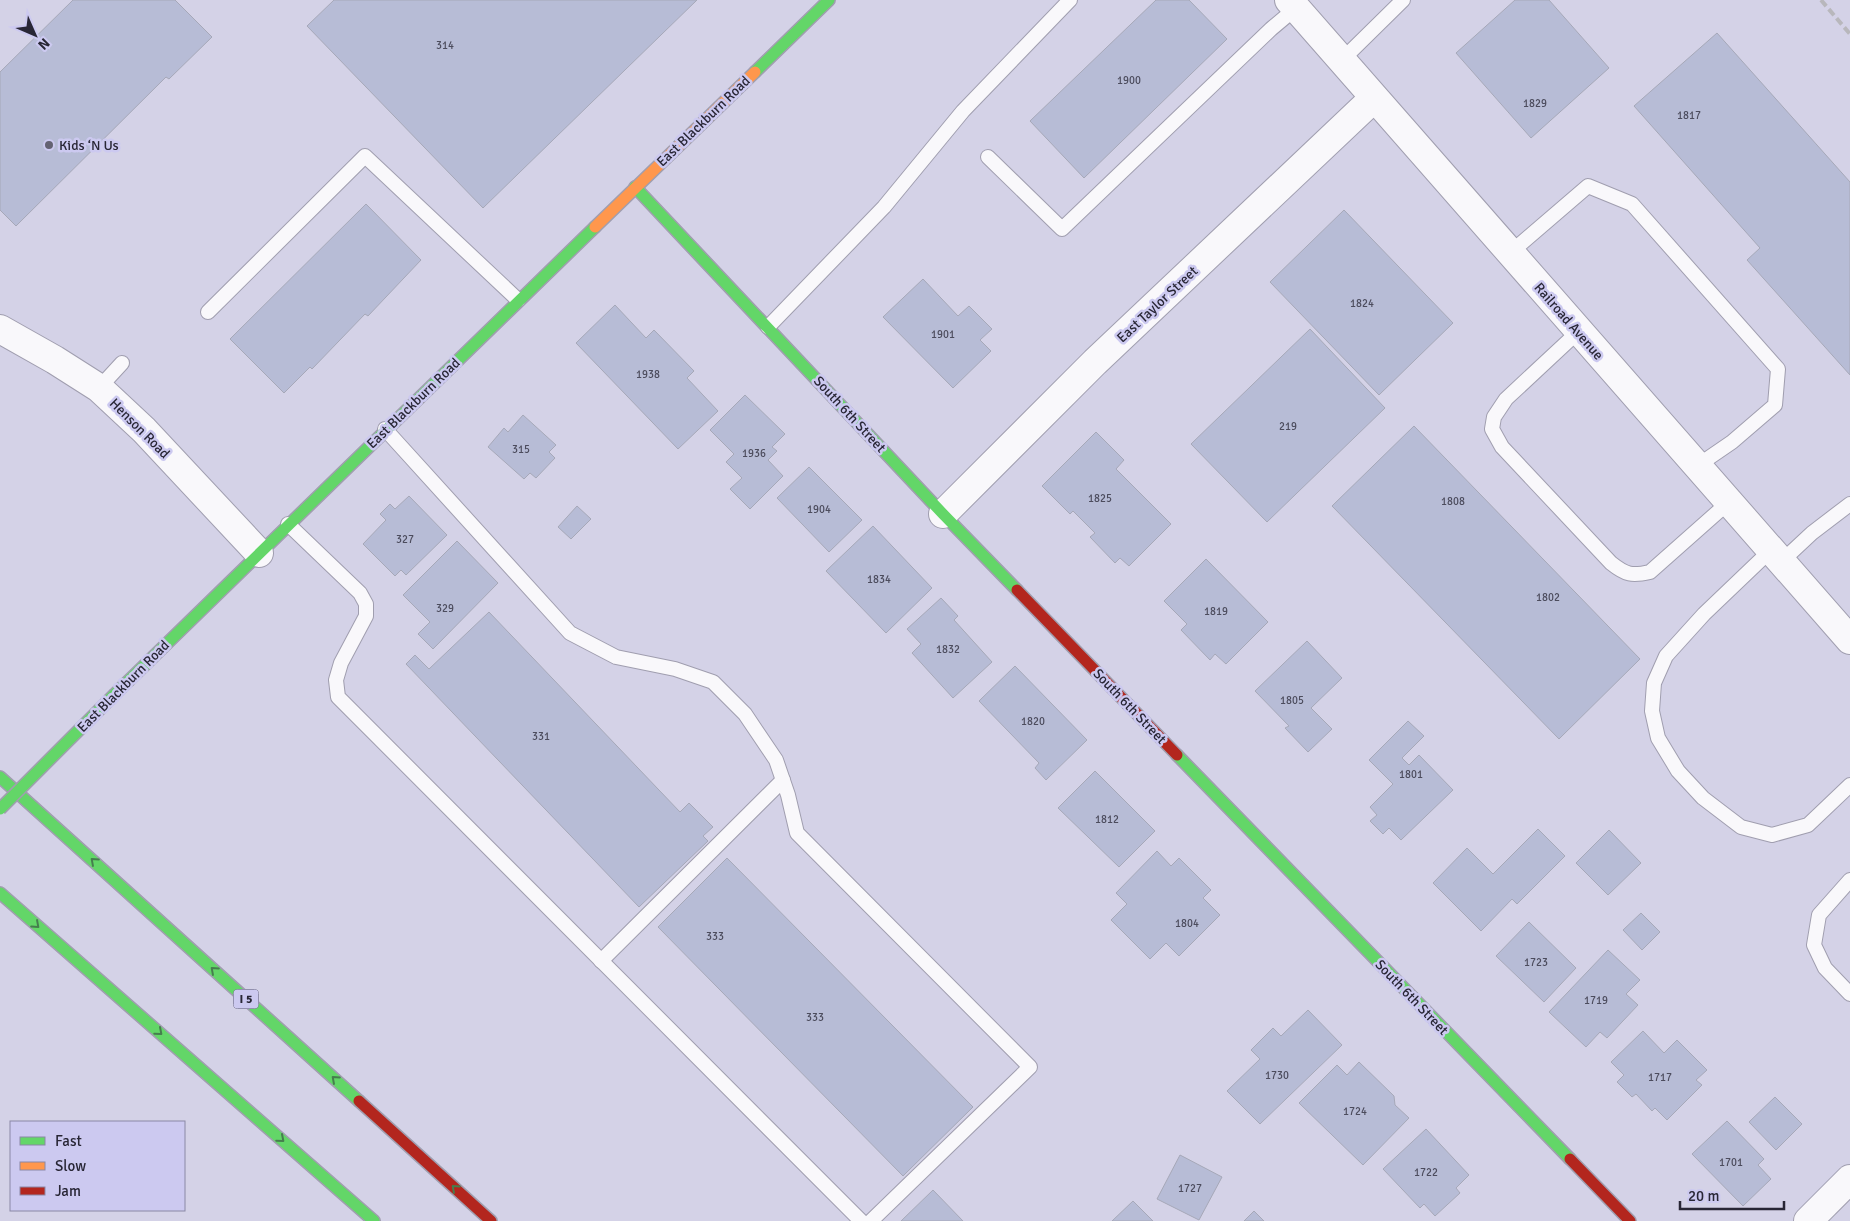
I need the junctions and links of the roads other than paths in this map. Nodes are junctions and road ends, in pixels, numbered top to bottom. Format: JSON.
{"nodes":[{"id":1,"x":828,"y":0,"type":"edge"},
{"id":2,"x":1070,"y":0,"type":"edge"},
{"id":3,"x":1403,"y":0,"type":"edge"},
{"id":4,"x":1293,"y":4,"type":"edge"},
{"id":5,"x":1342,"y":61,"type":"junction"},
{"id":6,"x":1374,"y":98,"type":"junction"},
{"id":7,"x":988,"y":157,"type":"dead end"},
{"id":8,"x":635,"y":187,"type":"junction"},
{"id":9,"x":1510,"y":253,"type":"junction"},
{"id":10,"x":518,"y":300,"type":"junction"},
{"id":11,"x":208,"y":312,"type":"dead end"},
{"id":12,"x":768,"y":327,"type":"junction"},
{"id":13,"x":0,"y":329,"type":"edge"},
{"id":14,"x":1578,"y":331,"type":"junction"},
{"id":15,"x":122,"y":364,"type":"dead end"},
{"id":16,"x":99,"y":388,"type":"junction"},
{"id":17,"x":385,"y":429,"type":"junction"},
{"id":18,"x":1697,"y":466,"type":"junction"},
{"id":19,"x":1729,"y":502,"type":"junction"},
{"id":20,"x":1850,"y":504,"type":"edge"},
{"id":21,"x":943,"y":514,"type":"junction"},
{"id":22,"x":288,"y":524,"type":"junction"},
{"id":23,"x":258,"y":552,"type":"junction"},
{"id":24,"x":1776,"y":556,"type":"junction"},
{"id":25,"x":1850,"y":640,"type":"edge"},
{"id":26,"x":0,"y":777,"type":"edge"},
{"id":27,"x":784,"y":780,"type":"junction"},
{"id":28,"x":1850,"y":785,"type":"edge"},
{"id":29,"x":0,"y":809,"type":"edge"},
{"id":30,"x":1850,"y":880,"type":"edge"},
{"id":31,"x":0,"y":893,"type":"edge"},
{"id":32,"x":601,"y":961,"type":"junction"},
{"id":33,"x":1850,"y":994,"type":"edge"},
{"id":34,"x":1850,"y":1179,"type":"edge"},
{"id":35,"x":374,"y":1221,"type":"edge"},
{"id":36,"x":491,"y":1221,"type":"edge"},
{"id":37,"x":861,"y":1221,"type":"edge"},
{"id":38,"x":871,"y":1221,"type":"edge"},
{"id":39,"x":1630,"y":1221,"type":"edge"},
{"id":40,"x":1808,"y":1221,"type":"edge"}],
"edges":[{"from":1,"to":8,"type":"main road","name":"East Blackburn Road"},
{"from":2,"to":12,"type":"lane"},
{"from":3,"to":5,"type":"lane"},
{"from":4,"to":5,"type":"street","name":"Railroad Avenue"},
{"from":4,"to":7,"type":"lane"},
{"from":5,"to":6,"type":"street","name":"Railroad Avenue"},
{"from":6,"to":9,"type":"street","name":"Railroad Avenue"},
{"from":6,"to":21,"type":"street","name":"East Taylor Street"},
{"from":8,"to":10,"type":"main road","name":"East Blackburn Road"},
{"from":8,"to":12,"type":"main road","name":"South 6th Street"},
{"from":9,"to":14,"type":"street","name":"Railroad Avenue"},
{"from":9,"to":18,"type":"lane"},
{"from":10,"to":11,"type":"lane"},
{"from":10,"to":17,"type":"main road","name":"East Blackburn Road"},
{"from":12,"to":21,"type":"main road","name":"South 6th Street"},
{"from":13,"to":16,"type":"street","name":"Henson Road"},
{"from":14,"to":18,"type":"street","name":"Railroad Avenue"},
{"from":14,"to":19,"type":"lane"},
{"from":15,"to":16,"type":"lane"},
{"from":16,"to":23,"type":"street","name":"Henson Road"},
{"from":17,"to":22,"type":"main road","name":"East Blackburn Road"},
{"from":17,"to":27,"type":"lane"},
{"from":18,"to":19,"type":"street","name":"Railroad Avenue"},
{"from":19,"to":24,"type":"street","name":"Railroad Avenue"},
{"from":20,"to":24,"type":"lane"},
{"from":21,"to":39,"type":"main road","name":"South 6th Street"},
{"from":22,"to":23,"type":"main road","name":"East Blackburn Road"},
{"from":22,"to":32,"type":"lane"},
{"from":23,"to":29,"type":"main road","name":"East Blackburn Road","bridge":true},
{"from":24,"to":25,"type":"street","name":"Railroad Avenue"},
{"from":24,"to":28,"type":"lane"},
{"from":36,"to":26,"type":"main road","number":"I 5","one_way":true},
{"from":27,"to":32,"type":"lane"},
{"from":27,"to":38,"type":"lane"},
{"from":30,"to":33,"type":"lane"},
{"from":31,"to":35,"type":"main road","one_way":true},
{"from":32,"to":37,"type":"lane"},
{"from":34,"to":40,"type":"street"}]}
